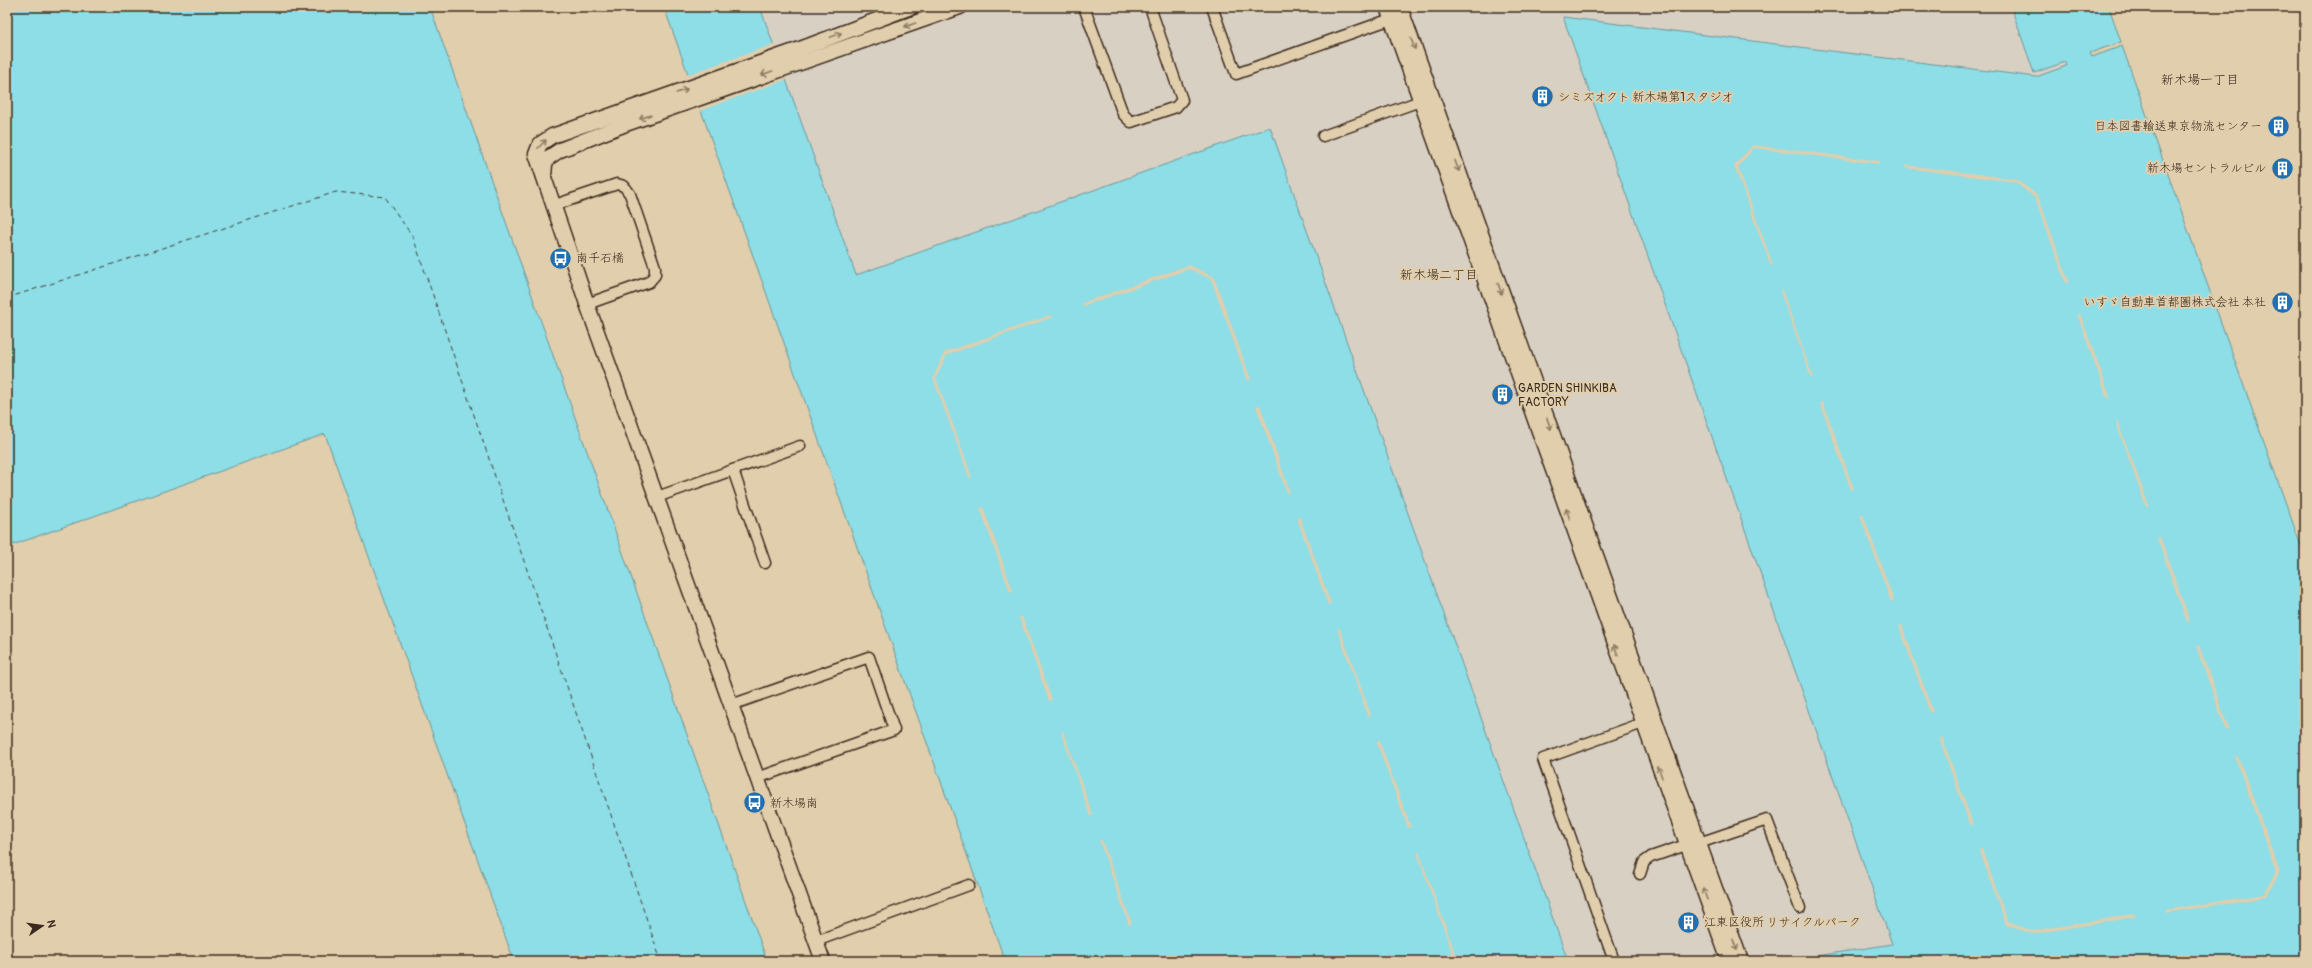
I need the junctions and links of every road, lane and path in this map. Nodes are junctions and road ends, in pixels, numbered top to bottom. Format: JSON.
{"nodes":[{"id":1,"x":911,"y":7,"type":"edge"},
{"id":2,"x":960,"y":7,"type":"edge"},
{"id":3,"x":1084,"y":7,"type":"edge"},
{"id":4,"x":1150,"y":7,"type":"edge"},
{"id":5,"x":1212,"y":7,"type":"edge"},
{"id":6,"x":1400,"y":7,"type":"edge"},
{"id":7,"x":1389,"y":13,"type":"edge"},
{"id":8,"x":802,"y":55,"type":"junction"},
{"id":9,"x":1420,"y":101,"type":"junction"},
{"id":10,"x":1322,"y":136,"type":"dead end"},
{"id":11,"x":552,"y":206,"type":"junction"},
{"id":12,"x":1469,"y":219,"type":"junction"},
{"id":13,"x":587,"y":304,"type":"junction"},
{"id":14,"x":800,"y":446,"type":"dead end"},
{"id":15,"x":733,"y":470,"type":"junction"},
{"id":16,"x":657,"y":497,"type":"junction"},
{"id":17,"x":1584,"y":540,"type":"junction"},
{"id":18,"x":765,"y":563,"type":"dead end"},
{"id":19,"x":731,"y":706,"type":"junction"},
{"id":20,"x":1643,"y":723,"type":"junction"},
{"id":21,"x":757,"y":778,"type":"junction"},
{"id":22,"x":1693,"y":844,"type":"junction"},
{"id":23,"x":1640,"y":874,"type":"dead end"},
{"id":24,"x":969,"y":885,"type":"dead end"},
{"id":25,"x":1800,"y":908,"type":"dead end"},
{"id":26,"x":1724,"y":929,"type":"junction"},
{"id":27,"x":816,"y":941,"type":"junction"},
{"id":28,"x":823,"y":961,"type":"edge"},
{"id":29,"x":1614,"y":961,"type":"edge"},
{"id":30,"x":1729,"y":961,"type":"edge"},
{"id":31,"x":1741,"y":961,"type":"edge"}],
"edges":[{"from":8,"to":1,"type":"street","one_way":true},
{"from":2,"to":8,"type":"street","one_way":true},
{"from":3,"to":4,"type":"street"},
{"from":5,"to":7,"type":"street"},
{"from":6,"to":12,"type":"street","one_way":true},
{"from":7,"to":9,"type":"street"},
{"from":8,"to":11,"type":"street"},
{"from":9,"to":10,"type":"street"},
{"from":9,"to":12,"type":"street"},
{"from":11,"to":13,"type":"street"},
{"from":11,"to":13,"type":"street"},
{"from":12,"to":17,"type":"street"},
{"from":13,"to":16,"type":"street"},
{"from":14,"to":15,"type":"street"},
{"from":15,"to":16,"type":"street"},
{"from":15,"to":18,"type":"street"},
{"from":16,"to":19,"type":"street"},
{"from":20,"to":17,"type":"street","one_way":true},
{"from":17,"to":22,"type":"street"},
{"from":19,"to":21,"type":"street"},
{"from":19,"to":21,"type":"street"},
{"from":22,"to":20,"type":"street","one_way":true},
{"from":20,"to":29,"type":"street"},
{"from":21,"to":27,"type":"street"},
{"from":22,"to":23,"type":"street"},
{"from":22,"to":25,"type":"street"},
{"from":22,"to":26,"type":"street"},
{"from":24,"to":27,"type":"street"},
{"from":26,"to":30,"type":"street"},
{"from":26,"to":31,"type":"street","one_way":true},
{"from":27,"to":28,"type":"street"}]}
